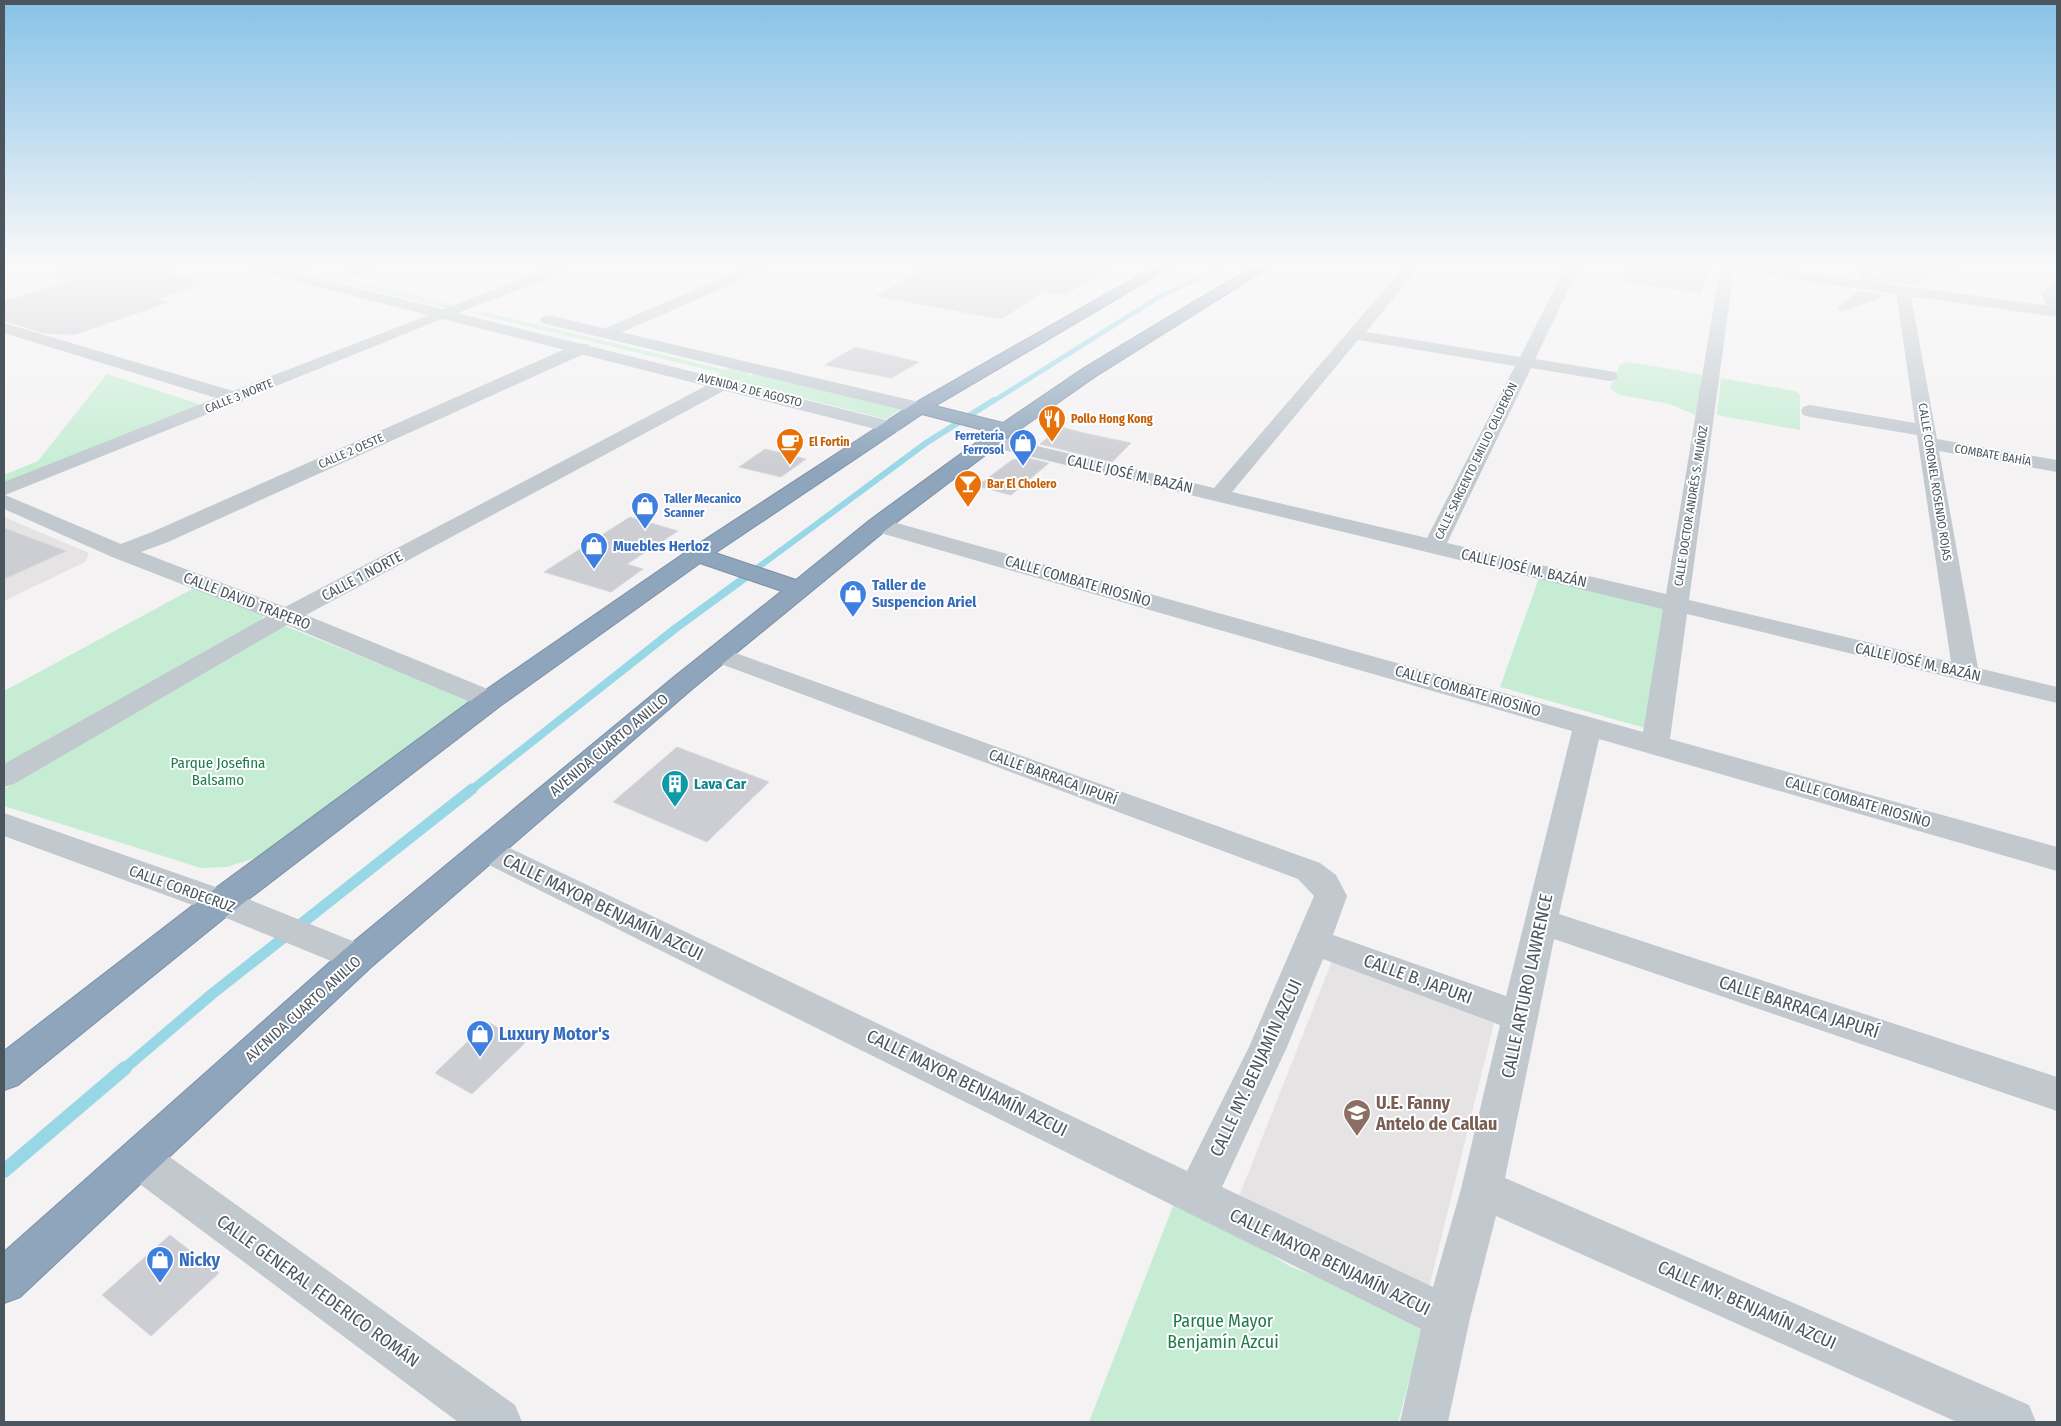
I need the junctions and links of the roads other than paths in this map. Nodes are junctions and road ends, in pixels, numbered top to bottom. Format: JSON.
{"nodes":[{"id":1,"x":24,"y":335,"type":"edge"},
{"id":2,"x":377,"y":335,"type":"edge"},
{"id":3,"x":540,"y":335,"type":"edge"},
{"id":4,"x":608,"y":335,"type":"edge"},
{"id":5,"x":1046,"y":335,"type":"edge"},
{"id":6,"x":1151,"y":335,"type":"edge"},
{"id":7,"x":1355,"y":335,"type":"joint"},
{"id":8,"x":1539,"y":335,"type":"edge"},
{"id":9,"x":1718,"y":335,"type":"edge"},
{"id":10,"x":1910,"y":335,"type":"edge"},
{"id":11,"x":582,"y":348,"type":"junction"},
{"id":12,"x":1525,"y":362,"type":"junction"},
{"id":13,"x":1609,"y":376,"type":"dead end"},
{"id":14,"x":725,"y":383,"type":"junction"},
{"id":15,"x":236,"y":398,"type":"junction"},
{"id":16,"x":919,"y":408,"type":"junction"},
{"id":17,"x":1810,"y":411,"type":"dead end"},
{"id":18,"x":891,"y":427,"type":"junction"},
{"id":19,"x":995,"y":432,"type":"junction"},
{"id":20,"x":1927,"y":437,"type":"junction"},
{"id":21,"x":2057,"y":466,"type":"edge"},
{"id":22,"x":4,"y":489,"type":"edge"},
{"id":23,"x":1219,"y":496,"type":"junction"},
{"id":24,"x":4,"y":501,"type":"edge"},
{"id":25,"x":878,"y":525,"type":"junction"},
{"id":26,"x":1434,"y":547,"type":"junction"},
{"id":27,"x":120,"y":552,"type":"junction"},
{"id":28,"x":706,"y":558,"type":"junction"},
{"id":29,"x":792,"y":586,"type":"junction"},
{"id":30,"x":1676,"y":604,"type":"junction"},
{"id":31,"x":286,"y":616,"type":"junction"},
{"id":32,"x":719,"y":654,"type":"junction"},
{"id":33,"x":1966,"y":673,"type":"junction"},
{"id":34,"x":2057,"y":695,"type":"edge"},
{"id":35,"x":490,"y":700,"type":"junction"},
{"id":36,"x":1588,"y":725,"type":"junction"},
{"id":37,"x":1655,"y":744,"type":"junction"},
{"id":38,"x":4,"y":778,"type":"edge"},
{"id":39,"x":4,"y":824,"type":"edge"},
{"id":40,"x":486,"y":850,"type":"junction"},
{"id":41,"x":2057,"y":859,"type":"edge"},
{"id":42,"x":221,"y":902,"type":"junction"},
{"id":43,"x":1541,"y":921,"type":"junction"},
{"id":44,"x":1314,"y":942,"type":"junction"},
{"id":45,"x":358,"y":958,"type":"junction"},
{"id":46,"x":1521,"y":1017,"type":"junction"},
{"id":47,"x":4,"y":1073,"type":"edge"},
{"id":48,"x":2057,"y":1094,"type":"edge"},
{"id":49,"x":139,"y":1159,"type":"junction"},
{"id":50,"x":1482,"y":1189,"type":"junction"},
{"id":51,"x":1197,"y":1195,"type":"junction"},
{"id":52,"x":4,"y":1281,"type":"edge"},
{"id":53,"x":1447,"y":1318,"type":"junction"},
{"id":54,"x":498,"y":1422,"type":"edge"},
{"id":55,"x":1424,"y":1422,"type":"edge"},
{"id":56,"x":2012,"y":1422,"type":"edge"}],
"edges":[{"from":1,"to":15,"type":"street"},
{"from":2,"to":15,"type":"street","name":"CALLE 3 NORTE"},
{"from":3,"to":11,"type":"street","name":"AVENIDA 2 DE AGOSTO"},
{"from":4,"to":16,"type":"street","name":"AVENIDA 2 DE AGOSTO"},
{"from":5,"to":16,"type":"highway"},
{"from":6,"to":19,"type":"highway","name":"AVENIDA CUARTO ANILLO"},
{"from":7,"to":12,"type":"street"},
{"from":7,"to":23,"type":"street"},
{"from":8,"to":12,"type":"street","name":"CALLE SARGENTO EMILIO CALDERÓN"},
{"from":9,"to":30,"type":"street","name":"CALLE DOCTOR ANDRÉS S. MUÑOZ"},
{"from":10,"to":20,"type":"street","name":"CALLE CORONEL ROSENDO ROJAS"},
{"from":11,"to":14,"type":"street","name":"AVENIDA 2 DE AGOSTO"},
{"from":11,"to":27,"type":"street","name":"CALLE 2 OESTE"},
{"from":12,"to":13,"type":"street"},
{"from":12,"to":26,"type":"street","name":"CALLE SARGENTO EMILIO CALDERÓN"},
{"from":14,"to":18,"type":"street","name":"AVENIDA 2 DE AGOSTO"},
{"from":14,"to":31,"type":"street","name":"CALLE 1 NORTE"},
{"from":15,"to":22,"type":"street","name":"CALLE 3 NORTE"},
{"from":16,"to":18,"type":"highway"},
{"from":16,"to":19,"type":"highway"},
{"from":17,"to":20,"type":"street","name":"COMBATE BAHÍA"},
{"from":18,"to":28,"type":"highway"},
{"from":19,"to":23,"type":"street","name":"CALLE JOSÉ M. BAZÁN"},
{"from":19,"to":25,"type":"highway","name":"AVENIDA CUARTO ANILLO"},
{"from":20,"to":21,"type":"street","name":"COMBATE BAHÍA"},
{"from":20,"to":33,"type":"street","name":"CALLE CORONEL ROSENDO ROJAS"},
{"from":23,"to":26,"type":"street","name":"CALLE JOSÉ M. BAZÁN"},
{"from":24,"to":27,"type":"street","name":"CALLE DAVID TRAPERO"},
{"from":25,"to":29,"type":"highway","name":"AVENIDA CUARTO ANILLO"},
{"from":25,"to":36,"type":"street","name":"CALLE COMBATE RIOSIÑO"},
{"from":26,"to":30,"type":"street","name":"CALLE JOSÉ M. BAZÁN"},
{"from":27,"to":31,"type":"street","name":"CALLE DAVID TRAPERO"},
{"from":28,"to":29,"type":"highway"},
{"from":28,"to":35,"type":"highway"},
{"from":29,"to":32,"type":"highway","name":"AVENIDA CUARTO ANILLO"},
{"from":30,"to":33,"type":"street","name":"CALLE JOSÉ M. BAZÁN"},
{"from":30,"to":37,"type":"street","name":"CALLE DOCTOR ANDRÉS S. MUÑOZ"},
{"from":31,"to":35,"type":"street","name":"CALLE DAVID TRAPERO"},
{"from":31,"to":38,"type":"street","name":"CALLE 1 NORTE"},
{"from":32,"to":40,"type":"highway","name":"AVENIDA CUARTO ANILLO"},
{"from":32,"to":44,"type":"street","name":"CALLE BARRACA JIPURÍ"},
{"from":33,"to":34,"type":"street","name":"CALLE JOSÉ M. BAZÁN"},
{"from":35,"to":42,"type":"highway"},
{"from":36,"to":37,"type":"street","name":"CALLE COMBATE RIOSIÑO"},
{"from":36,"to":43,"type":"street","name":"CALLE ARTURO LAWRENCE"},
{"from":37,"to":41,"type":"street","name":"CALLE COMBATE RIOSIÑO"},
{"from":39,"to":42,"type":"street","name":"CALLE CORDECRUZ"},
{"from":40,"to":45,"type":"highway","name":"AVENIDA CUARTO ANILLO"},
{"from":40,"to":51,"type":"street","name":"CALLE MAYOR BENJAMÍN AZCUI"},
{"from":42,"to":45,"type":"street","name":"CALLE CORDECRUZ"},
{"from":42,"to":47,"type":"highway"},
{"from":43,"to":46,"type":"street","name":"CALLE ARTURO LAWRENCE"},
{"from":43,"to":48,"type":"street","name":"CALLE BARRACA JAPURÍ"},
{"from":44,"to":46,"type":"street","name":"CALLE B. JAPURI"},
{"from":44,"to":51,"type":"street","name":"CALLE MY. BENJAMÍN AZCUI"},
{"from":45,"to":49,"type":"highway","name":"AVENIDA CUARTO ANILLO"},
{"from":46,"to":50,"type":"street","name":"CALLE ARTURO LAWRENCE"},
{"from":49,"to":52,"type":"highway","name":"AVENIDA CUARTO ANILLO"},
{"from":49,"to":54,"type":"street","name":"CALLE GENERAL FEDERICO ROMÁN"},
{"from":50,"to":53,"type":"street","name":"CALLE ARTURO LAWRENCE"},
{"from":50,"to":56,"type":"street","name":"CALLE MY. BENJAMÍN AZCUI"},
{"from":51,"to":53,"type":"street","name":"CALLE MAYOR BENJAMÍN AZCUI"},
{"from":53,"to":55,"type":"street","name":"CALLE ARTURO LAWRENCE"}]}
